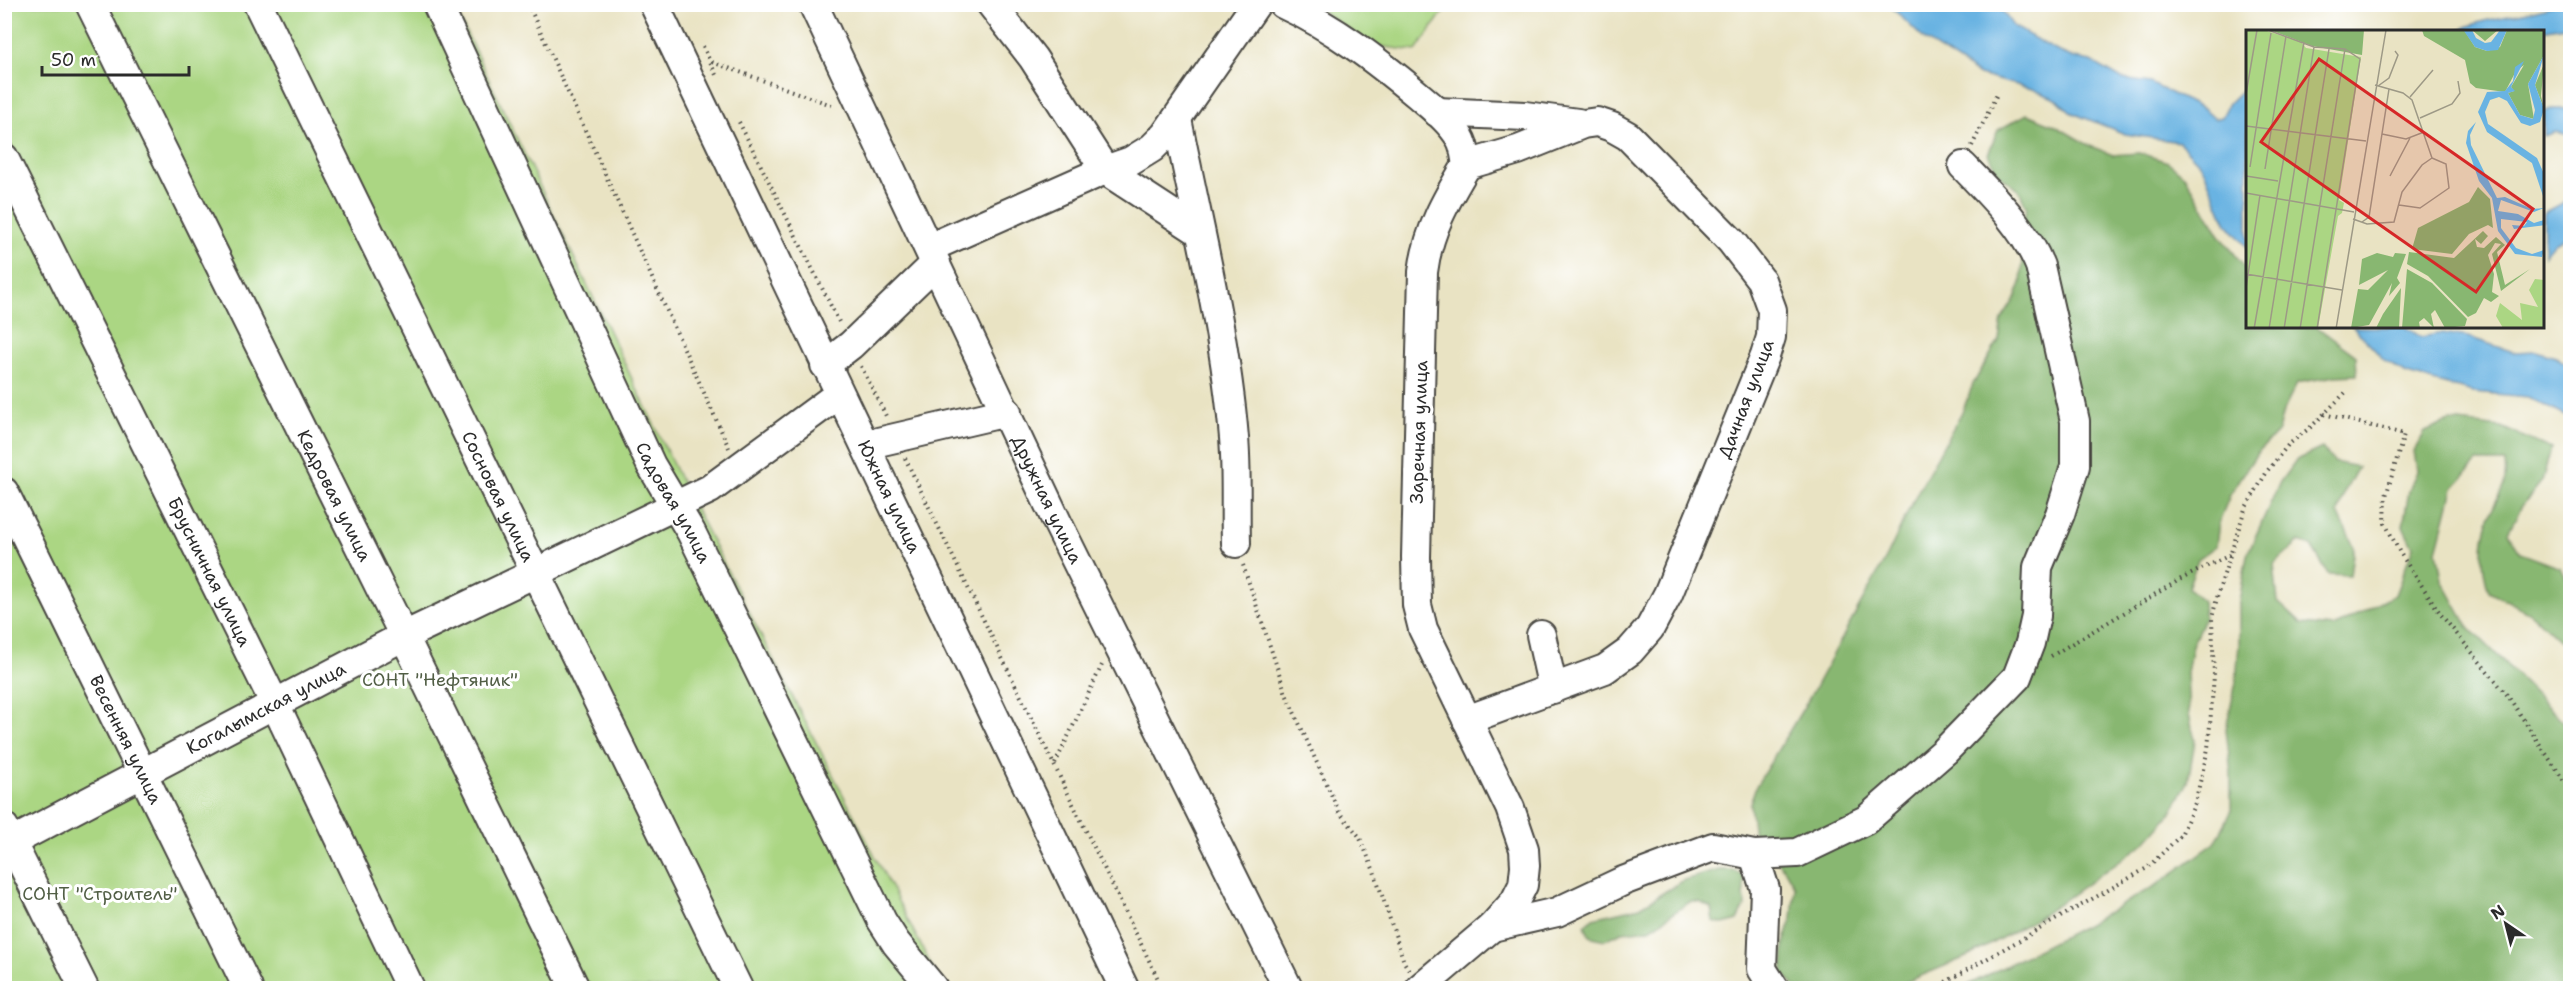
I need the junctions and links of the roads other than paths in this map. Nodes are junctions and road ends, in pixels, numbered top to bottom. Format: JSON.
{"nodes":[{"id":1,"x":90,"y":4,"type":"edge"},
{"id":2,"x":258,"y":4,"type":"edge"},
{"id":3,"x":438,"y":4,"type":"edge"},
{"id":4,"x":654,"y":4,"type":"edge"},
{"id":5,"x":813,"y":4,"type":"edge"},
{"id":6,"x":992,"y":4,"type":"edge"},
{"id":7,"x":1256,"y":4,"type":"edge"},
{"id":8,"x":1283,"y":4,"type":"edge"},
{"id":9,"x":1437,"y":112,"type":"junction"},
{"id":10,"x":1177,"y":119,"type":"junction"},
{"id":11,"x":1583,"y":124,"type":"junction"},
{"id":12,"x":4,"y":158,"type":"edge"},
{"id":13,"x":1467,"y":165,"type":"junction"},
{"id":14,"x":1963,"y":166,"type":"road end"},
{"id":15,"x":1105,"y":170,"type":"junction"},
{"id":16,"x":1200,"y":232,"type":"junction"},
{"id":17,"x":933,"y":255,"type":"junction"},
{"id":18,"x":825,"y":365,"type":"junction"},
{"id":19,"x":839,"y":394,"type":"junction"},
{"id":20,"x":1007,"y":412,"type":"junction"},
{"id":21,"x":865,"y":446,"type":"junction"},
{"id":22,"x":4,"y":492,"type":"edge"},
{"id":23,"x":677,"y":507,"type":"junction"},
{"id":24,"x":1236,"y":543,"type":"road end"},
{"id":25,"x":536,"y":572,"type":"junction"},
{"id":26,"x":1541,"y":635,"type":"dead end"},
{"id":27,"x":404,"y":636,"type":"junction"},
{"id":28,"x":1553,"y":689,"type":"junction"},
{"id":29,"x":275,"y":704,"type":"junction"},
{"id":30,"x":1467,"y":720,"type":"junction"},
{"id":31,"x":143,"y":774,"type":"junction"},
{"id":32,"x":7,"y":839,"type":"edge"},
{"id":33,"x":1754,"y":855,"type":"junction"},
{"id":34,"x":1492,"y":927,"type":"junction"},
{"id":35,"x":84,"y":988,"type":"edge"},
{"id":36,"x":248,"y":988,"type":"edge"},
{"id":37,"x":410,"y":988,"type":"edge"},
{"id":38,"x":575,"y":988,"type":"edge"},
{"id":39,"x":738,"y":988,"type":"edge"},
{"id":40,"x":933,"y":988,"type":"edge"},
{"id":41,"x":1124,"y":988,"type":"edge"},
{"id":42,"x":1288,"y":988,"type":"edge"},
{"id":43,"x":1420,"y":988,"type":"edge"},
{"id":44,"x":1774,"y":988,"type":"edge"}],
"edges":[{"from":1,"to":27,"type":"street","name":"Кедровая улица"},
{"from":2,"to":25,"type":"street","name":"Сосновая улица"},
{"from":3,"to":23,"type":"street","name":"Садовая улица"},
{"from":4,"to":18,"type":"street","name":"Южная улица"},
{"from":5,"to":17,"type":"street","name":"Дружная улица"},
{"from":6,"to":15,"type":"street"},
{"from":7,"to":10,"type":"street"},
{"from":8,"to":9,"type":"street"},
{"from":9,"to":11,"type":"street"},
{"from":9,"to":13,"type":"street"},
{"from":10,"to":15,"type":"street"},
{"from":10,"to":16,"type":"street"},
{"from":11,"to":13,"type":"street","name":"Дачная улица"},
{"from":11,"to":28,"type":"street","name":"Дачная улица"},
{"from":12,"to":29,"type":"street","name":"Брусничная улица"},
{"from":13,"to":30,"type":"street","name":"Заречная улица"},
{"from":14,"to":33,"type":"street"},
{"from":15,"to":16,"type":"street"},
{"from":15,"to":17,"type":"street"},
{"from":16,"to":24,"type":"street"},
{"from":17,"to":18,"type":"street"},
{"from":17,"to":20,"type":"street","name":"Дружная улица"},
{"from":18,"to":19,"type":"street","name":"Южная улица"},
{"from":19,"to":21,"type":"street","name":"Южная улица"},
{"from":19,"to":23,"type":"street","name":"Когалымская улица"},
{"from":20,"to":21,"type":"street"},
{"from":20,"to":42,"type":"street","name":"Дружная улица"},
{"from":21,"to":41,"type":"street","name":"Южная улица"},
{"from":22,"to":31,"type":"street","name":"Весенняя улица"},
{"from":23,"to":25,"type":"street","name":"Когалымская улица"},
{"from":23,"to":40,"type":"street","name":"Садовая улица"},
{"from":25,"to":27,"type":"street","name":"Когалымская улица"},
{"from":25,"to":39,"type":"street","name":"Сосновая улица"},
{"from":26,"to":28,"type":"street"},
{"from":27,"to":29,"type":"street","name":"Когалымская улица"},
{"from":27,"to":38,"type":"street","name":"Кедровая улица"},
{"from":28,"to":30,"type":"street","name":"Дачная улица"},
{"from":29,"to":31,"type":"street","name":"Когалымская улица"},
{"from":29,"to":37,"type":"street","name":"Брусничная улица"},
{"from":30,"to":34,"type":"street","name":"Заречная улица"},
{"from":31,"to":32,"type":"street","name":"Когалымская улица"},
{"from":31,"to":36,"type":"street","name":"Весенняя улица"},
{"from":32,"to":35,"type":"street"},
{"from":33,"to":34,"type":"street"},
{"from":33,"to":44,"type":"street"},
{"from":34,"to":43,"type":"street","name":"Заречная улица"}]}
